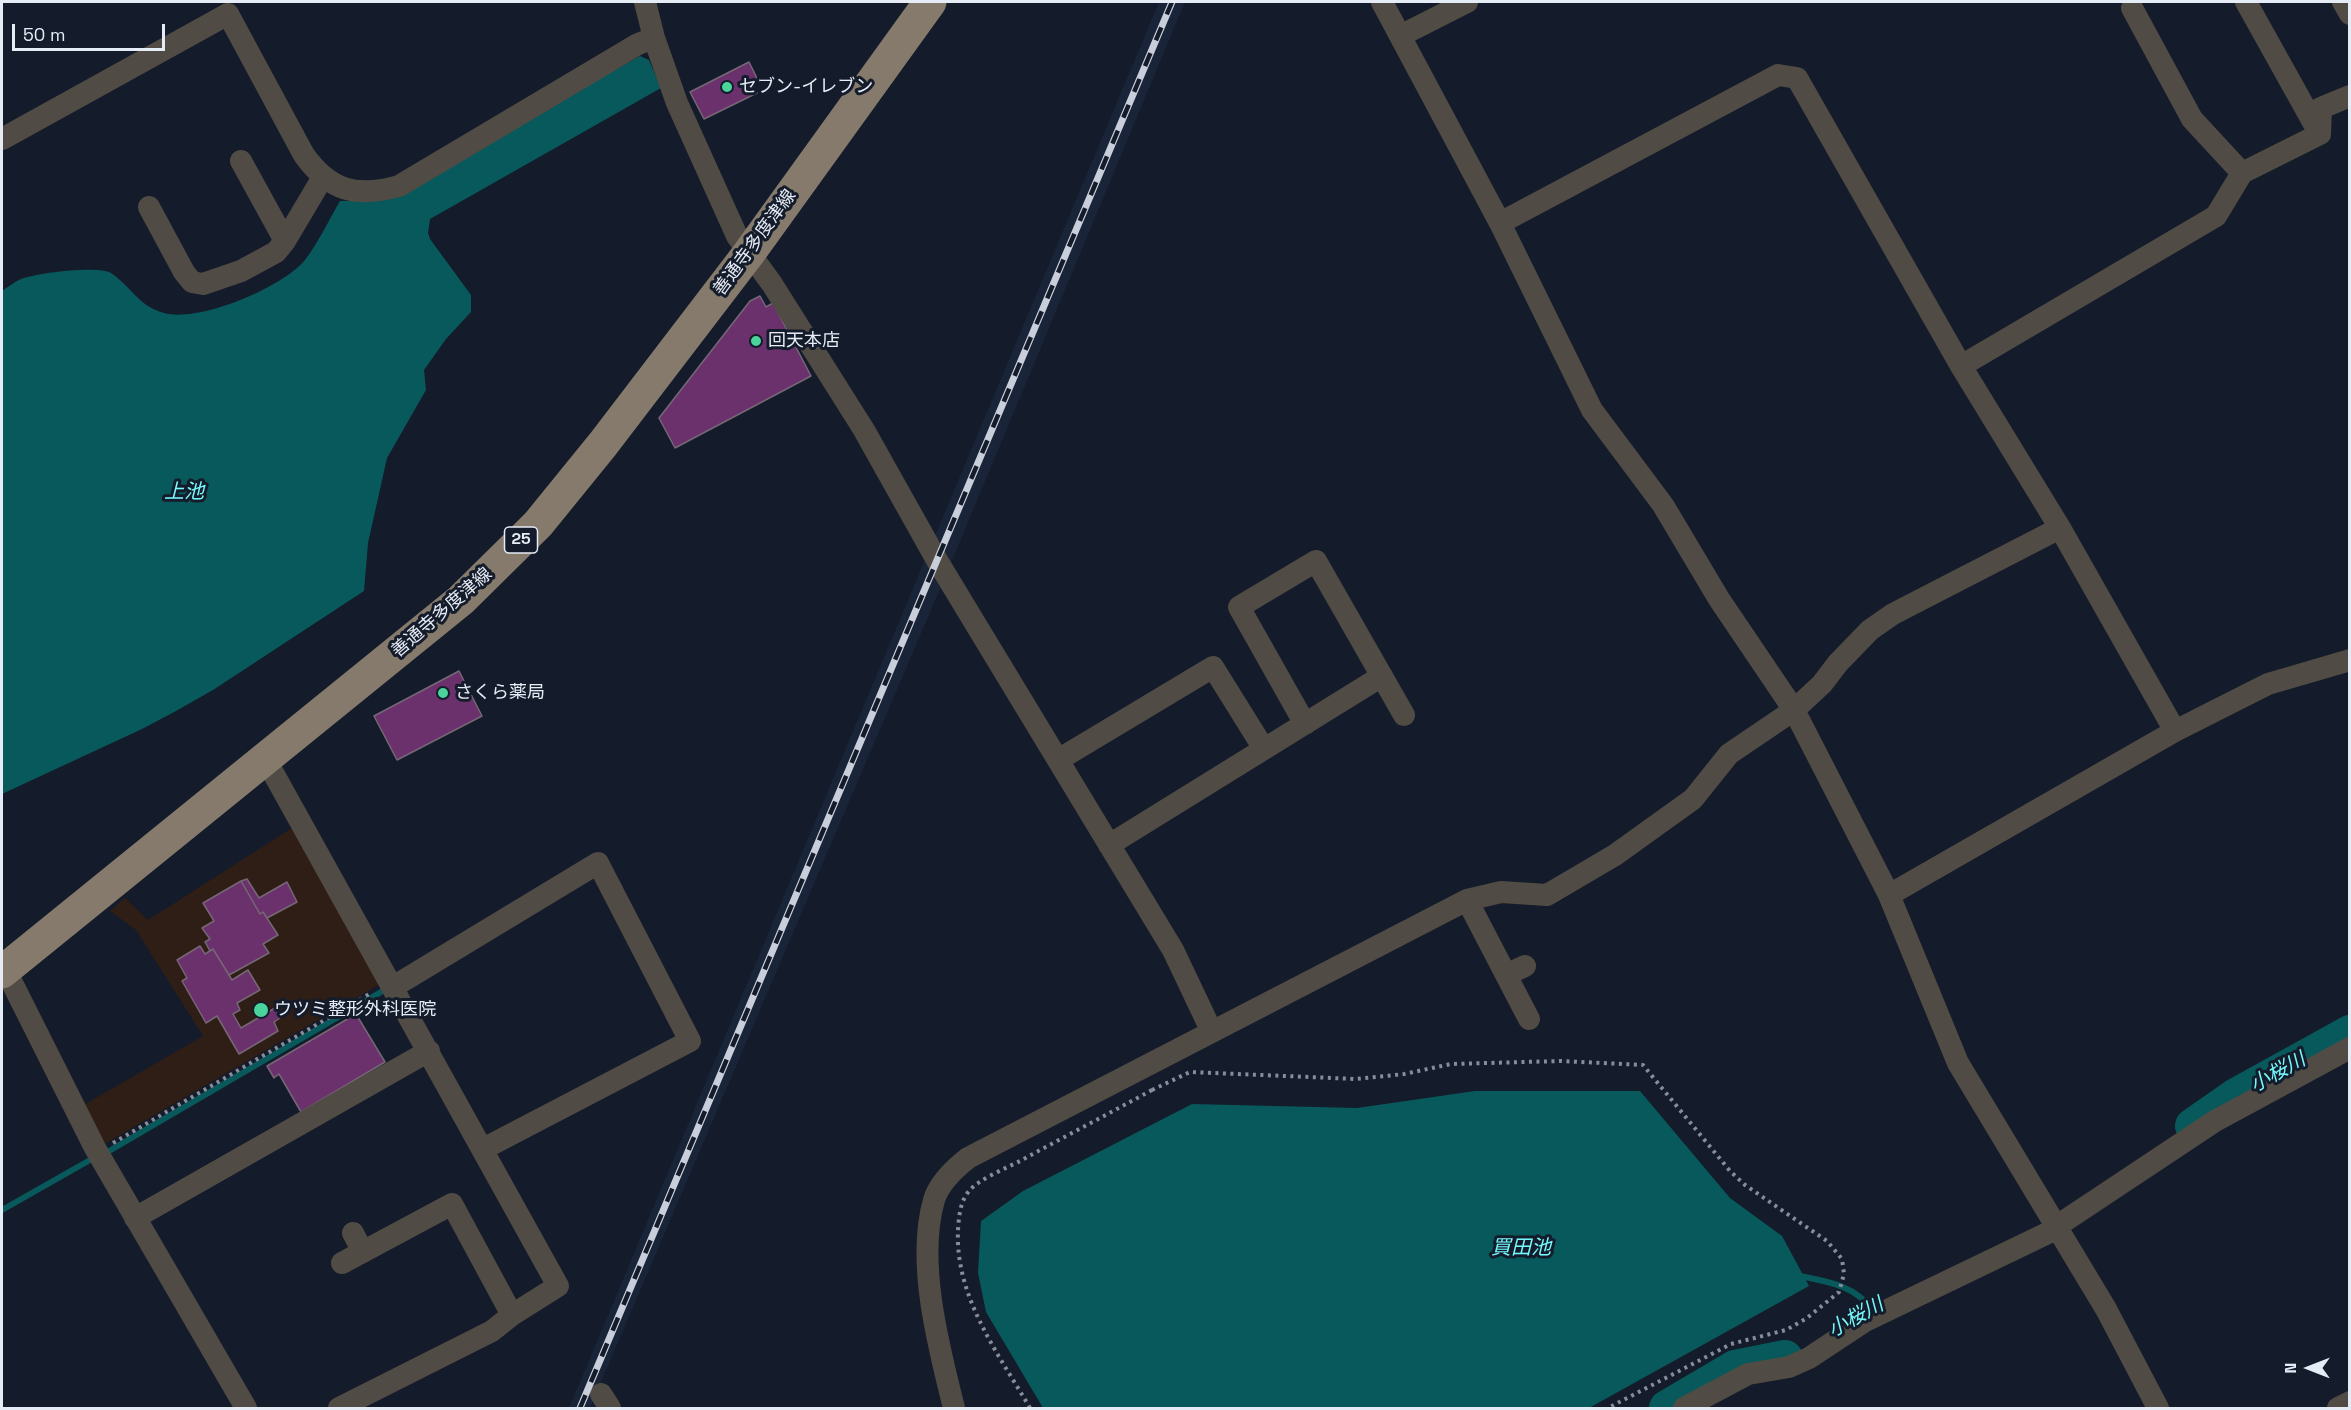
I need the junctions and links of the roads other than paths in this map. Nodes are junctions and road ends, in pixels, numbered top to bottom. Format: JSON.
{"nodes":[{"id":1,"x":645,"y":2,"type":"edge"},
{"id":2,"x":930,"y":2,"type":"edge"},
{"id":3,"x":1382,"y":2,"type":"edge"},
{"id":4,"x":1467,"y":2,"type":"edge"},
{"id":5,"x":2246,"y":2,"type":"edge"},
{"id":6,"x":2343,"y":2,"type":"edge"},
{"id":7,"x":224,"y":8,"type":"edge"},
{"id":8,"x":2132,"y":8,"type":"dead end"},
{"id":9,"x":2349,"y":14,"type":"edge"},
{"id":10,"x":1400,"y":36,"type":"junction"},
{"id":11,"x":654,"y":38,"type":"junction"},
{"id":12,"x":2349,"y":96,"type":"edge"},
{"id":13,"x":2320,"y":134,"type":"junction"},
{"id":14,"x":2,"y":139,"type":"edge"},
{"id":15,"x":241,"y":161,"type":"dead end"},
{"id":16,"x":2242,"y":173,"type":"junction"},
{"id":17,"x":322,"y":177,"type":"junction"},
{"id":18,"x":149,"y":207,"type":"dead end"},
{"id":19,"x":1500,"y":223,"type":"junction"},
{"id":20,"x":285,"y":241,"type":"junction"},
{"id":21,"x":749,"y":253,"type":"junction"},
{"id":22,"x":1961,"y":366,"type":"junction"},
{"id":23,"x":2060,"y":528,"type":"junction"},
{"id":24,"x":2349,"y":660,"type":"edge"},
{"id":25,"x":1382,"y":676,"type":"junction"},
{"id":26,"x":1794,"y":710,"type":"junction"},
{"id":27,"x":1404,"y":715,"type":"dead end"},
{"id":28,"x":1305,"y":724,"type":"junction"},
{"id":29,"x":2175,"y":731,"type":"junction"},
{"id":30,"x":1264,"y":749,"type":"junction"},
{"id":31,"x":266,"y":760,"type":"junction"},
{"id":32,"x":1058,"y":760,"type":"junction"},
{"id":33,"x":1109,"y":845,"type":"junction"},
{"id":34,"x":1889,"y":895,"type":"junction"},
{"id":35,"x":1467,"y":900,"type":"junction"},
{"id":36,"x":3,"y":968,"type":"edge"},
{"id":37,"x":392,"y":984,"type":"junction"},
{"id":38,"x":1529,"y":1019,"type":"dead end"},
{"id":39,"x":1211,"y":1030,"type":"junction"},
{"id":40,"x":2349,"y":1048,"type":"edge"},
{"id":41,"x":429,"y":1051,"type":"junction"},
{"id":42,"x":483,"y":1149,"type":"junction"},
{"id":43,"x":135,"y":1218,"type":"junction"},
{"id":44,"x":2056,"y":1229,"type":"junction"},
{"id":45,"x":342,"y":1263,"type":"dead end"},
{"id":46,"x":512,"y":1315,"type":"junction"},
{"id":47,"x":2349,"y":1402,"type":"edge"},
{"id":48,"x":246,"y":1408,"type":"edge"},
{"id":49,"x":339,"y":1408,"type":"edge"},
{"id":50,"x":954,"y":1408,"type":"edge"},
{"id":51,"x":1684,"y":1408,"type":"edge"},
{"id":52,"x":2158,"y":1408,"type":"edge"},
{"id":53,"x":2338,"y":1408,"type":"edge"}],
"edges":[{"from":1,"to":11,"type":"street"},
{"from":2,"to":21,"type":"main road","name":"善通寺多度津線","number":"25"},
{"from":3,"to":10,"type":"street"},
{"from":4,"to":10,"type":"street"},
{"from":5,"to":13,"type":"street"},
{"from":6,"to":9,"type":"street"},
{"from":7,"to":14,"type":"street"},
{"from":7,"to":17,"type":"street"},
{"from":8,"to":16,"type":"street"},
{"from":10,"to":19,"type":"street"},
{"from":11,"to":17,"type":"street"},
{"from":11,"to":21,"type":"street"},
{"from":12,"to":13,"type":"street"},
{"from":13,"to":16,"type":"street"},
{"from":15,"to":20,"type":"street"},
{"from":16,"to":22,"type":"street"},
{"from":17,"to":20,"type":"street"},
{"from":18,"to":20,"type":"street"},
{"from":19,"to":22,"type":"street"},
{"from":19,"to":26,"type":"street"},
{"from":21,"to":31,"type":"main road","name":"善通寺多度津線","number":"25"},
{"from":21,"to":32,"type":"street"},
{"from":22,"to":23,"type":"street"},
{"from":23,"to":26,"type":"street"},
{"from":23,"to":29,"type":"street"},
{"from":24,"to":29,"type":"street"},
{"from":25,"to":27,"type":"street"},
{"from":25,"to":28,"type":"street"},
{"from":25,"to":28,"type":"street"},
{"from":26,"to":34,"type":"street"},
{"from":26,"to":35,"type":"street"},
{"from":28,"to":30,"type":"street"},
{"from":29,"to":34,"type":"street"},
{"from":30,"to":32,"type":"street"},
{"from":30,"to":33,"type":"street"},
{"from":31,"to":36,"type":"main road","name":"善通寺多度津線","number":"25"},
{"from":31,"to":37,"type":"street"},
{"from":32,"to":33,"type":"street"},
{"from":33,"to":39,"type":"street"},
{"from":34,"to":44,"type":"street"},
{"from":35,"to":38,"type":"street"},
{"from":35,"to":39,"type":"street"},
{"from":36,"to":43,"type":"street"},
{"from":37,"to":41,"type":"street"},
{"from":37,"to":42,"type":"street"},
{"from":39,"to":50,"type":"street"},
{"from":40,"to":44,"type":"street"},
{"from":41,"to":42,"type":"street"},
{"from":41,"to":43,"type":"street"},
{"from":42,"to":46,"type":"street"},
{"from":43,"to":48,"type":"street"},
{"from":44,"to":51,"type":"street"},
{"from":44,"to":52,"type":"street"},
{"from":45,"to":46,"type":"street"},
{"from":46,"to":49,"type":"street"},
{"from":47,"to":53,"type":"street"}]}
